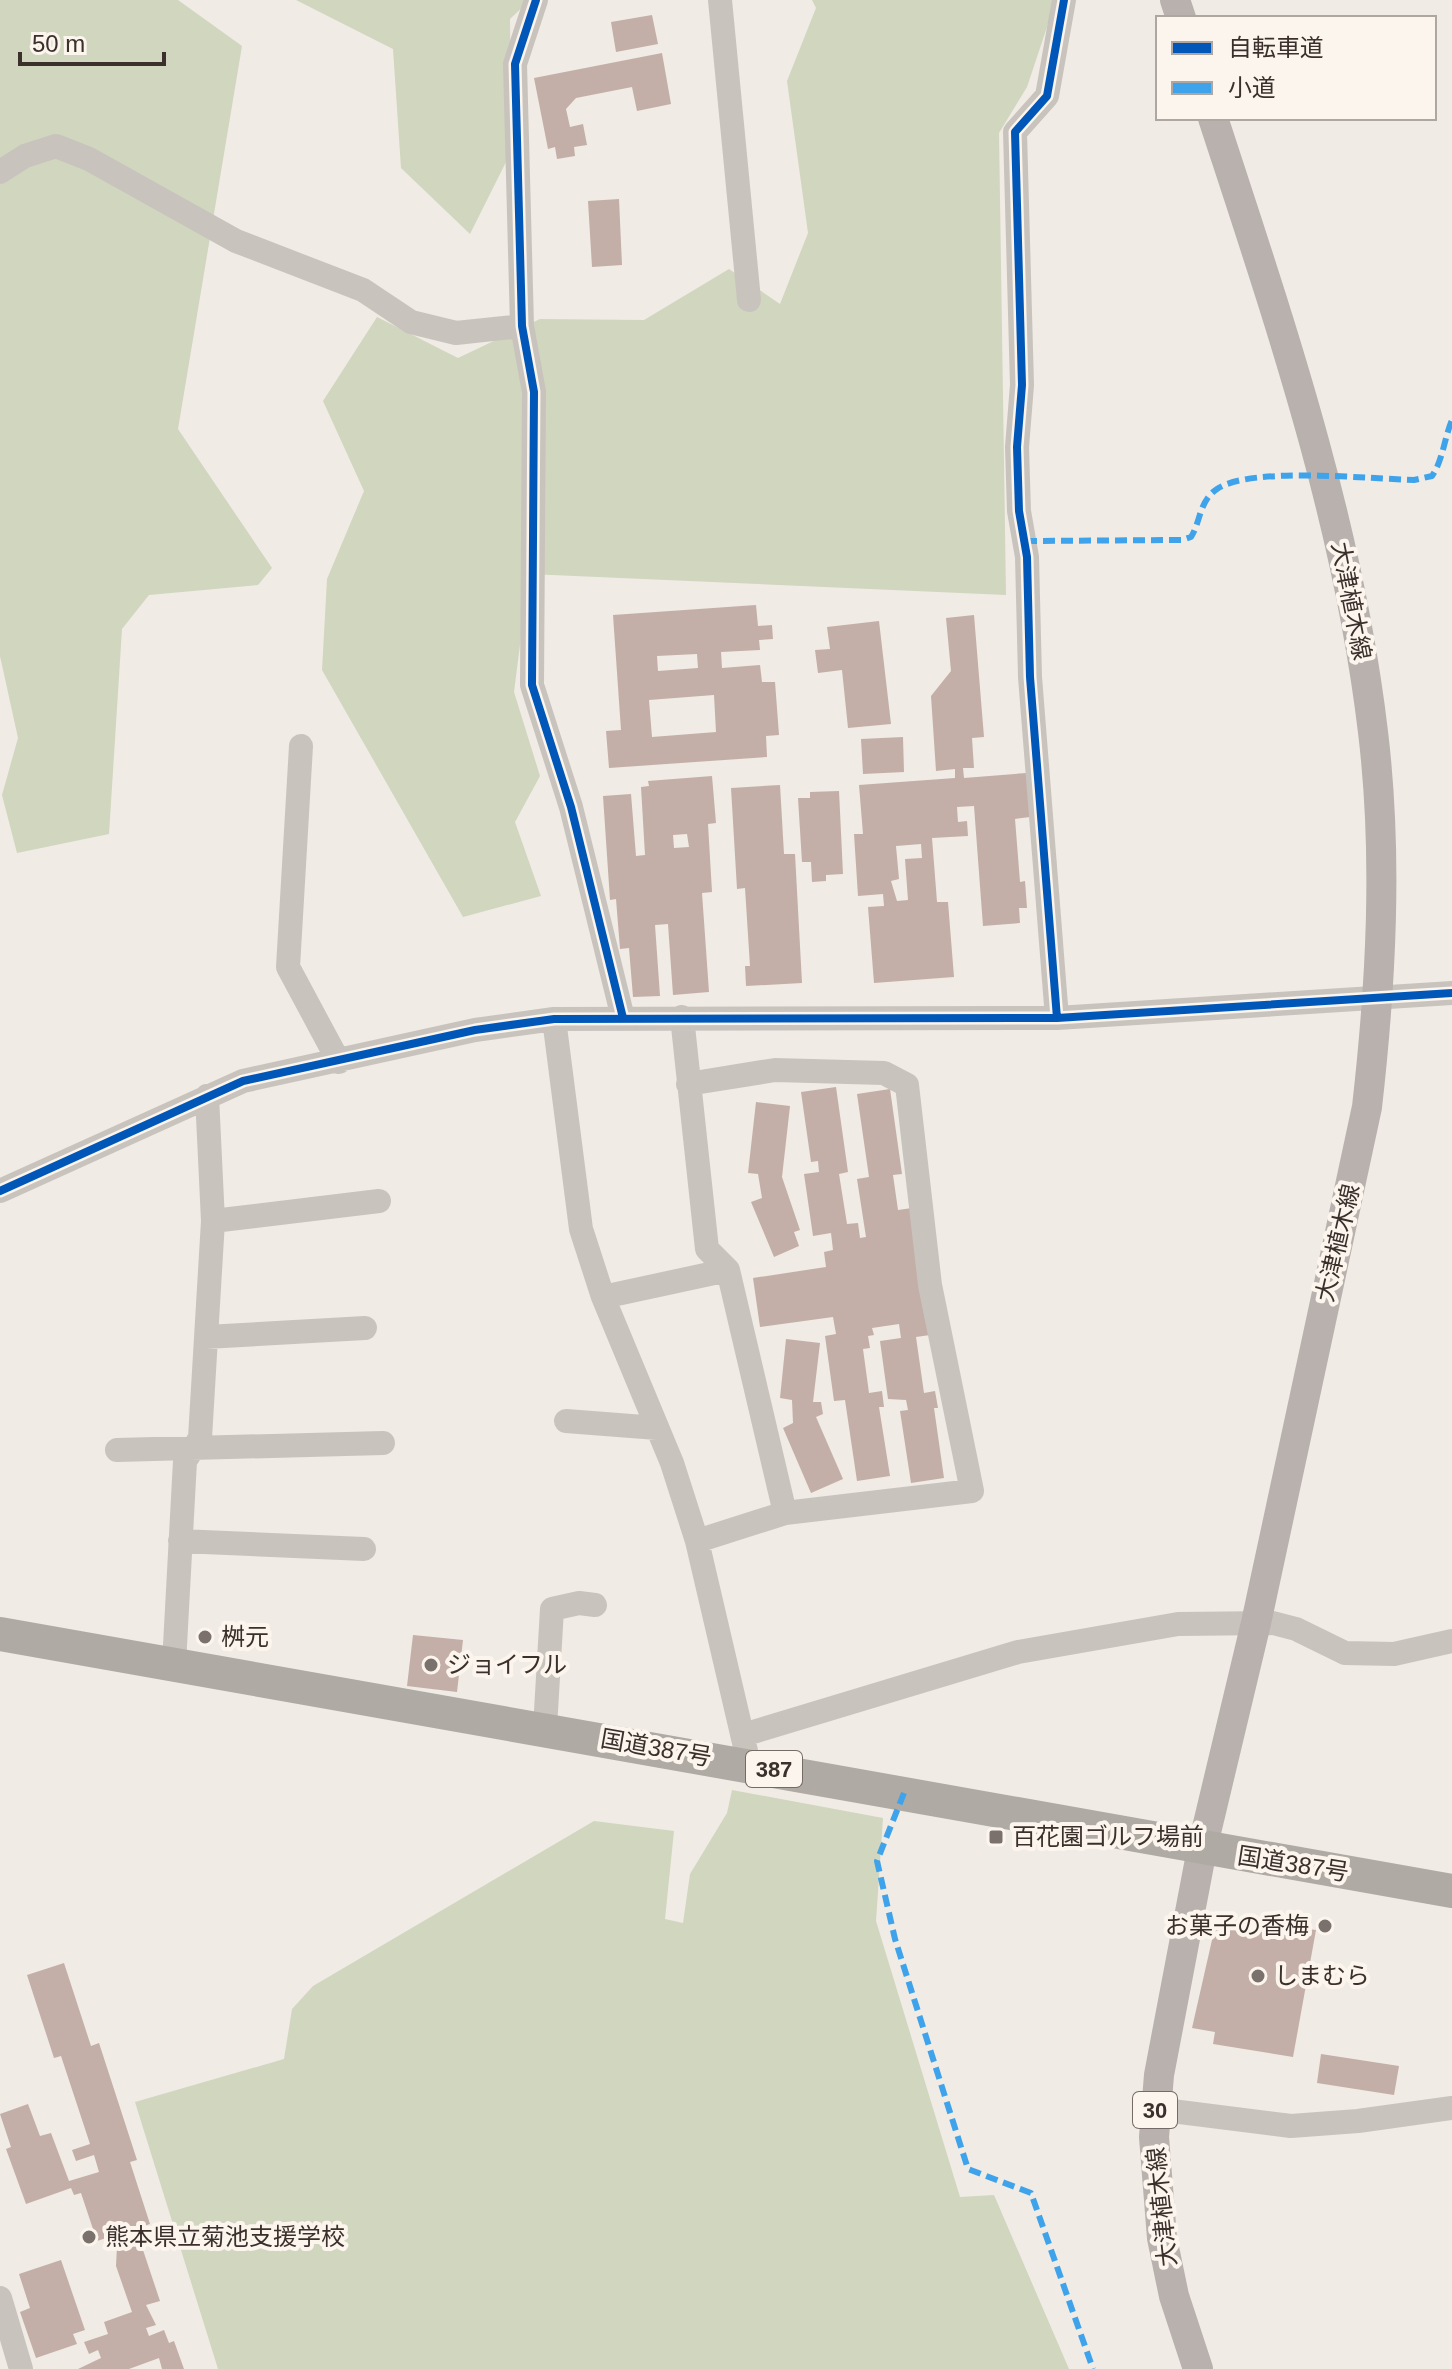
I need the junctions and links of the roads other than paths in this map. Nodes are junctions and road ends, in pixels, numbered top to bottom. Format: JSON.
{"nodes":[{"id":1,"x":536,"y":0,"type":"edge"},
{"id":2,"x":720,"y":0,"type":"edge"},
{"id":3,"x":1064,"y":0,"type":"edge"},
{"id":4,"x":1214,"y":120,"type":"edge"},
{"id":5,"x":0,"y":172,"type":"edge"},
{"id":6,"x":749,"y":300,"type":"dead end"},
{"id":7,"x":522,"y":326,"type":"junction"},
{"id":8,"x":301,"y":746,"type":"dead end"},
{"id":9,"x":1452,"y":993,"type":"edge"},
{"id":10,"x":1378,"y":999,"type":"junction"},
{"id":11,"x":682,"y":1017,"type":"junction"},
{"id":12,"x":623,"y":1018,"type":"junction"},
{"id":13,"x":1057,"y":1018,"type":"junction"},
{"id":14,"x":554,"y":1019,"type":"junction"},
{"id":15,"x":339,"y":1062,"type":"junction"},
{"id":16,"x":688,"y":1084,"type":"junction"},
{"id":17,"x":207,"y":1096,"type":"junction"},
{"id":18,"x":0,"y":1191,"type":"edge"},
{"id":19,"x":379,"y":1201,"type":"dead end"},
{"id":20,"x":213,"y":1221,"type":"junction"},
{"id":21,"x":728,"y":1270,"type":"junction"},
{"id":22,"x":603,"y":1297,"type":"junction"},
{"id":23,"x":365,"y":1328,"type":"dead end"},
{"id":24,"x":206,"y":1337,"type":"junction"},
{"id":25,"x":566,"y":1421,"type":"dead end"},
{"id":26,"x":657,"y":1428,"type":"junction"},
{"id":27,"x":383,"y":1443,"type":"dead end"},
{"id":28,"x":193,"y":1448,"type":"junction"},
{"id":29,"x":117,"y":1450,"type":"dead end"},
{"id":30,"x":785,"y":1513,"type":"junction"},
{"id":31,"x":180,"y":1541,"type":"junction"},
{"id":32,"x":697,"y":1541,"type":"junction"},
{"id":33,"x":364,"y":1549,"type":"dead end"},
{"id":34,"x":595,"y":1605,"type":"dead end"},
{"id":35,"x":1256,"y":1623,"type":"junction"},
{"id":36,"x":0,"y":1634,"type":"edge"},
{"id":37,"x":1452,"y":1641,"type":"edge"},
{"id":38,"x":174,"y":1664,"type":"junction"},
{"id":39,"x":545,"y":1728,"type":"junction"},
{"id":40,"x":746,"y":1750,"type":"junction"},
{"id":41,"x":1202,"y":1849,"type":"junction"},
{"id":42,"x":1452,"y":1891,"type":"edge"},
{"id":43,"x":1452,"y":2108,"type":"edge"},
{"id":44,"x":1156,"y":2109,"type":"junction"},
{"id":45,"x":0,"y":2298,"type":"edge"},
{"id":46,"x":21,"y":2369,"type":"edge"},
{"id":47,"x":1198,"y":2369,"type":"edge"}],
"edges":[{"from":1,"to":7,"type":"street"},
{"from":2,"to":6,"type":"street"},
{"from":3,"to":13,"type":"street"},
{"from":4,"to":10,"type":"main road","name":"大津植木線","number":"30"},
{"from":5,"to":7,"type":"street"},
{"from":7,"to":12,"type":"street"},
{"from":8,"to":15,"type":"street"},
{"from":9,"to":10,"type":"street"},
{"from":10,"to":13,"type":"street"},
{"from":10,"to":35,"type":"main road","name":"大津植木線","number":"30"},
{"from":11,"to":12,"type":"street"},
{"from":11,"to":13,"type":"street"},
{"from":11,"to":16,"type":"street"},
{"from":12,"to":14,"type":"street"},
{"from":14,"to":15,"type":"street"},
{"from":14,"to":22,"type":"street"},
{"from":15,"to":17,"type":"street"},
{"from":16,"to":21,"type":"street"},
{"from":16,"to":30,"type":"street"},
{"from":17,"to":18,"type":"street"},
{"from":17,"to":20,"type":"street"},
{"from":19,"to":20,"type":"street"},
{"from":20,"to":24,"type":"street"},
{"from":21,"to":22,"type":"street"},
{"from":21,"to":30,"type":"street"},
{"from":22,"to":26,"type":"street"},
{"from":23,"to":24,"type":"street"},
{"from":24,"to":28,"type":"street"},
{"from":25,"to":26,"type":"street"},
{"from":26,"to":32,"type":"street"},
{"from":27,"to":28,"type":"street"},
{"from":28,"to":29,"type":"street"},
{"from":28,"to":31,"type":"street"},
{"from":30,"to":32,"type":"street"},
{"from":31,"to":33,"type":"street"},
{"from":31,"to":38,"type":"street"},
{"from":32,"to":40,"type":"street"},
{"from":34,"to":39,"type":"street"},
{"from":35,"to":37,"type":"street"},
{"from":35,"to":40,"type":"street"},
{"from":35,"to":41,"type":"main road","name":"大津植木線","number":"30"},
{"from":36,"to":38,"type":"highway","name":"国道387号","number":"387"},
{"from":38,"to":39,"type":"highway","name":"国道387号","number":"387"},
{"from":39,"to":40,"type":"highway","name":"国道387号","number":"387"},
{"from":40,"to":41,"type":"highway","name":"国道387号","number":"387"},
{"from":41,"to":42,"type":"highway","name":"国道387号","number":"387"},
{"from":41,"to":44,"type":"main road","name":"大津植木線","number":"30"},
{"from":43,"to":44,"type":"street"},
{"from":44,"to":47,"type":"main road","name":"大津植木線","number":"30"},
{"from":45,"to":46,"type":"street"}]}
